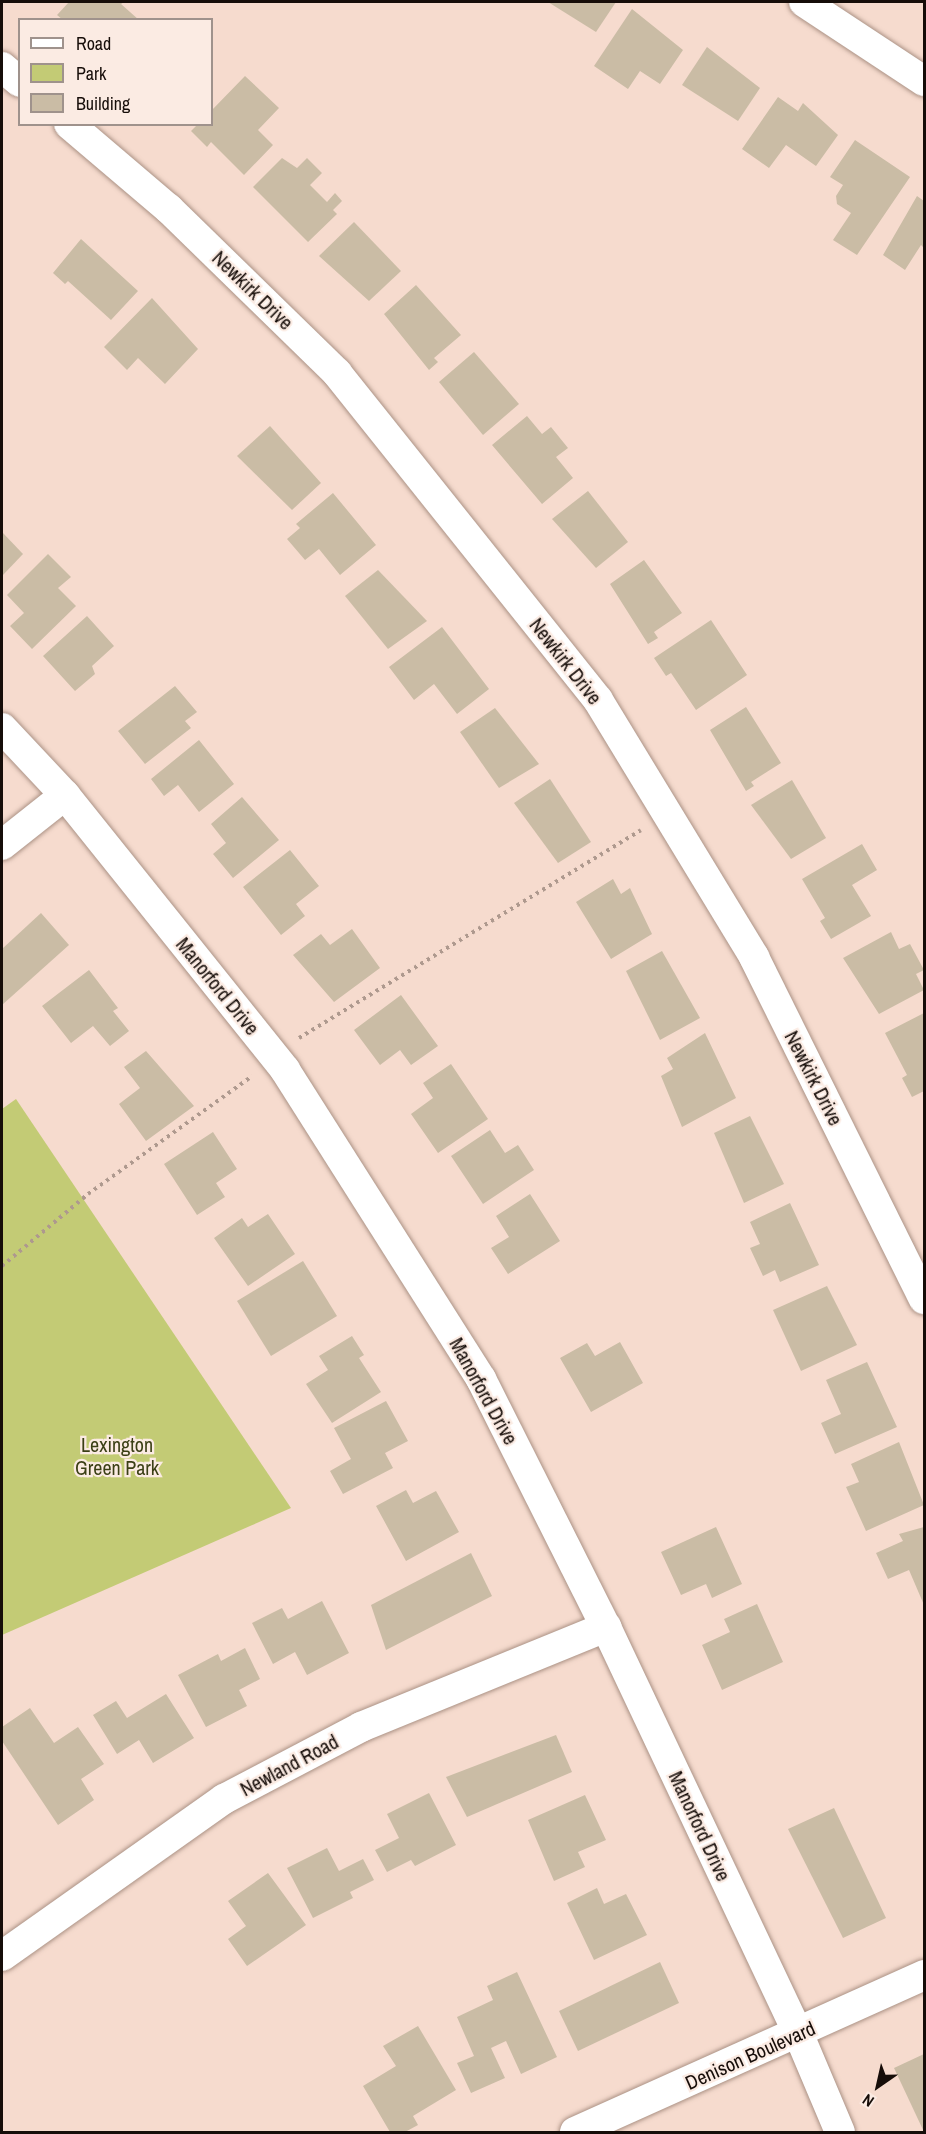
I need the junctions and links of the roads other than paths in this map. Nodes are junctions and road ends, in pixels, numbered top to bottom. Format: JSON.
{"nodes":[{"id":1,"x":804,"y":2,"type":"edge"},
{"id":2,"x":2,"y":67,"type":"edge"},
{"id":3,"x":18,"y":80,"type":"edge"},
{"id":4,"x":924,"y":81,"type":"edge"},
{"id":5,"x":71,"y":126,"type":"edge"},
{"id":6,"x":2,"y":728,"type":"edge"},
{"id":7,"x":65,"y":795,"type":"junction"},
{"id":8,"x":2,"y":845,"type":"edge"},
{"id":9,"x":921,"y":1283,"type":"edge"},
{"id":10,"x":606,"y":1627,"type":"junction"},
{"id":11,"x":2,"y":1956,"type":"edge"},
{"id":12,"x":924,"y":1975,"type":"edge"},
{"id":13,"x":799,"y":2035,"type":"junction"},
{"id":14,"x":575,"y":2133,"type":"edge"},
{"id":15,"x":840,"y":2133,"type":"edge"}],
"edges":[{"from":1,"to":4,"type":"street"},
{"from":2,"to":3,"type":"street"},
{"from":5,"to":9,"type":"street","name":"Newkirk Drive"},
{"from":6,"to":7,"type":"street","name":"Manorford Drive"},
{"from":7,"to":8,"type":"street"},
{"from":7,"to":10,"type":"street","name":"Manorford Drive"},
{"from":10,"to":11,"type":"street","name":"Newland Road"},
{"from":10,"to":13,"type":"street","name":"Manorford Drive"},
{"from":12,"to":13,"type":"street","name":"Denison Boulevard"},
{"from":13,"to":14,"type":"street","name":"Denison Boulevard"},
{"from":13,"to":15,"type":"street","name":"Manorford Drive"}]}
